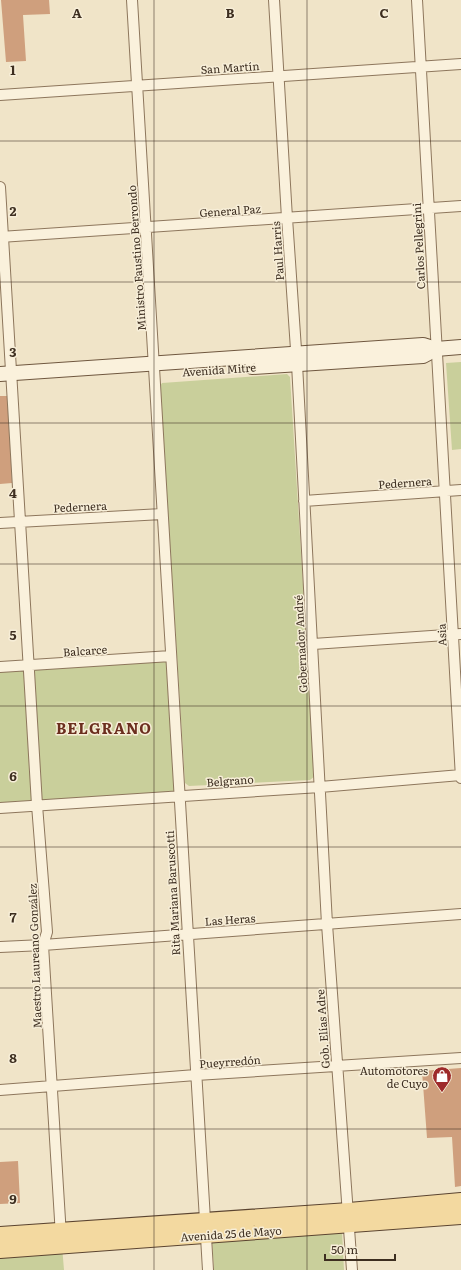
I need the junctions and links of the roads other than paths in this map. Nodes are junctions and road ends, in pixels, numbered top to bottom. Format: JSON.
{"nodes":[{"id":1,"x":132,"y":0,"type":"edge"},
{"id":2,"x":274,"y":0,"type":"edge"},
{"id":3,"x":417,"y":0,"type":"edge"},
{"id":4,"x":461,"y":64,"type":"edge"},
{"id":5,"x":421,"y":67,"type":"junction"},
{"id":6,"x":279,"y":76,"type":"junction"},
{"id":7,"x":138,"y":86,"type":"junction"},
{"id":8,"x":0,"y":95,"type":"edge"},
{"id":9,"x":0,"y":187,"type":"edge"},
{"id":10,"x":461,"y":206,"type":"edge"},
{"id":11,"x":428,"y":208,"type":"junction"},
{"id":12,"x":287,"y":218,"type":"junction"},
{"id":13,"x":146,"y":228,"type":"junction"},
{"id":14,"x":2,"y":237,"type":"edge"},
{"id":15,"x":461,"y":347,"type":"edge"},
{"id":16,"x":436,"y":349,"type":"junction"},
{"id":17,"x":296,"y":359,"type":"junction"},
{"id":18,"x":155,"y":369,"type":"junction"},
{"id":19,"x":6,"y":379,"type":"edge"},
{"id":20,"x":461,"y":490,"type":"edge"},
{"id":21,"x":446,"y":491,"type":"junction"},
{"id":22,"x":304,"y":501,"type":"junction"},
{"id":23,"x":162,"y":514,"type":"junction"},
{"id":24,"x":21,"y":522,"type":"junction"},
{"id":25,"x":0,"y":523,"type":"edge"},
{"id":26,"x":457,"y":634,"type":"edge"},
{"id":27,"x":313,"y":644,"type":"junction"},
{"id":28,"x":170,"y":656,"type":"junction"},
{"id":29,"x":28,"y":665,"type":"junction"},
{"id":30,"x":0,"y":667,"type":"edge"},
{"id":31,"x":461,"y":776,"type":"edge"},
{"id":32,"x":320,"y":787,"type":"junction"},
{"id":33,"x":179,"y":795,"type":"junction"},
{"id":34,"x":37,"y":805,"type":"junction"},
{"id":35,"x":0,"y":808,"type":"edge"},
{"id":36,"x":461,"y":914,"type":"edge"},
{"id":37,"x":327,"y":924,"type":"junction"},
{"id":38,"x":187,"y":934,"type":"junction"},
{"id":39,"x":43,"y":945,"type":"junction"},
{"id":40,"x":0,"y":947,"type":"edge"},
{"id":41,"x":461,"y":1058,"type":"edge"},
{"id":42,"x":337,"y":1066,"type":"junction"},
{"id":43,"x":196,"y":1075,"type":"junction"},
{"id":44,"x":52,"y":1087,"type":"junction"},
{"id":45,"x":0,"y":1090,"type":"edge"},
{"id":46,"x":461,"y":1201,"type":"edge"},
{"id":47,"x":461,"y":1216,"type":"edge"},
{"id":48,"x":349,"y":1217,"type":"junction"},
{"id":49,"x":206,"y":1228,"type":"junction"},
{"id":50,"x":0,"y":1235,"type":"edge"},
{"id":51,"x":61,"y":1238,"type":"junction"},
{"id":52,"x":0,"y":1250,"type":"edge"},
{"id":53,"x":208,"y":1270,"type":"edge"},
{"id":54,"x":352,"y":1270,"type":"edge"}],
"edges":[{"from":1,"to":7,"type":"street","name":"Ministro Faustino Berrondo"},
{"from":2,"to":6,"type":"street","name":"Paul Harris"},
{"from":3,"to":5,"type":"street","name":"Carlos Pellegrini"},
{"from":4,"to":5,"type":"street","name":"San Martín"},
{"from":5,"to":6,"type":"street","name":"San Martín"},
{"from":5,"to":11,"type":"street","name":"Carlos Pellegrini"},
{"from":6,"to":7,"type":"street","name":"San Martín"},
{"from":6,"to":12,"type":"street","name":"Paul Harris"},
{"from":7,"to":8,"type":"street","name":"San Martín"},
{"from":7,"to":13,"type":"street","name":"Ministro Faustino Berrondo"},
{"from":9,"to":14,"type":"street","name":"Maestro Laureano González"},
{"from":10,"to":11,"type":"street","name":"General Paz"},
{"from":11,"to":12,"type":"street","name":"General Paz"},
{"from":11,"to":16,"type":"street","name":"Carlos Pellegrini"},
{"from":12,"to":13,"type":"street","name":"General Paz"},
{"from":12,"to":17,"type":"street","name":"Paul Harris"},
{"from":13,"to":14,"type":"street","name":"General Paz"},
{"from":13,"to":18,"type":"street","name":"Ministro Faustino Berrondo"},
{"from":14,"to":19,"type":"street","name":"Maestro Laureano González"},
{"from":15,"to":16,"type":"main road","name":"Avenida Mitre"},
{"from":16,"to":17,"type":"main road","name":"Avenida Mitre"},
{"from":16,"to":21,"type":"street","name":"Carlos Pellegrini"},
{"from":17,"to":18,"type":"main road","name":"Avenida Mitre"},
{"from":17,"to":22,"type":"street","name":"Paul Harris"},
{"from":18,"to":19,"type":"main road","name":"Avenida Mitre"},
{"from":18,"to":23,"type":"street","name":"Ministro Faustino Berrondo"},
{"from":19,"to":24,"type":"street","name":"Maestro Laureano González"},
{"from":20,"to":21,"type":"street","name":"Pedernera"},
{"from":21,"to":22,"type":"street","name":"Pedernera"},
{"from":21,"to":26,"type":"street","name":"Asia"},
{"from":22,"to":27,"type":"street","name":"Gobernador André"},
{"from":23,"to":24,"type":"street","name":"Pedernera"},
{"from":23,"to":28,"type":"street","name":"Rita Mariana Baruscotti"},
{"from":24,"to":25,"type":"street","name":"Pedernera"},
{"from":24,"to":29,"type":"street","name":"Maestro Laureano González"},
{"from":26,"to":27,"type":"street"},
{"from":26,"to":31,"type":"street","name":"Asia"},
{"from":27,"to":32,"type":"street","name":"Gobernador André"},
{"from":28,"to":29,"type":"street","name":"Balcarce"},
{"from":28,"to":33,"type":"street","name":"Rita Mariana Baruscotti"},
{"from":29,"to":30,"type":"street","name":"Balcarce"},
{"from":29,"to":34,"type":"street","name":"Maestro Laureano González"},
{"from":31,"to":32,"type":"street","name":"Belgrano"},
{"from":32,"to":33,"type":"street","name":"Belgrano"},
{"from":32,"to":37,"type":"street","name":"Gob. Elías Adre"},
{"from":33,"to":34,"type":"street","name":"Belgrano"},
{"from":33,"to":38,"type":"street","name":"Rita Mariana Baruscotti"},
{"from":34,"to":35,"type":"street","name":"Belgrano"},
{"from":34,"to":39,"type":"street","name":"Maestro Laureano González"},
{"from":36,"to":37,"type":"street","name":"Las Heras"},
{"from":37,"to":38,"type":"street","name":"Las Heras"},
{"from":37,"to":42,"type":"street","name":"Gob. Elías Adre"},
{"from":38,"to":39,"type":"street","name":"Las Heras"},
{"from":38,"to":43,"type":"street","name":"Rita Mariana Baruscotti"},
{"from":39,"to":40,"type":"street","name":"Las Heras"},
{"from":39,"to":44,"type":"street","name":"Maestro Laureano González"},
{"from":41,"to":42,"type":"street","name":"Pueyrredón"},
{"from":42,"to":43,"type":"street","name":"Pueyrredón"},
{"from":42,"to":48,"type":"street","name":"Gob. Elías Adre"},
{"from":43,"to":44,"type":"street","name":"Pueyrredón"},
{"from":43,"to":49,"type":"street","name":"Rita Mariana Baruscotti"},
{"from":44,"to":45,"type":"street","name":"Pueyrredón"},
{"from":44,"to":51,"type":"street","name":"Maestro Laureano González"},
{"from":46,"to":48,"type":"main road","name":"Avenida 25 de Mayo"},
{"from":47,"to":48,"type":"main road","name":"Avenida 25 de Mayo"},
{"from":48,"to":49,"type":"main road","name":"Avenida 25 de Mayo"},
{"from":48,"to":54,"type":"street","name":"Gob. Elías Adre"},
{"from":49,"to":51,"type":"main road","name":"Avenida 25 de Mayo"},
{"from":49,"to":53,"type":"street","name":"Rita Mariana Baruscotti"},
{"from":50,"to":51,"type":"main road","name":"Avenida 25 de Mayo"},
{"from":51,"to":52,"type":"main road","name":"Avenida 25 de Mayo"}]}
